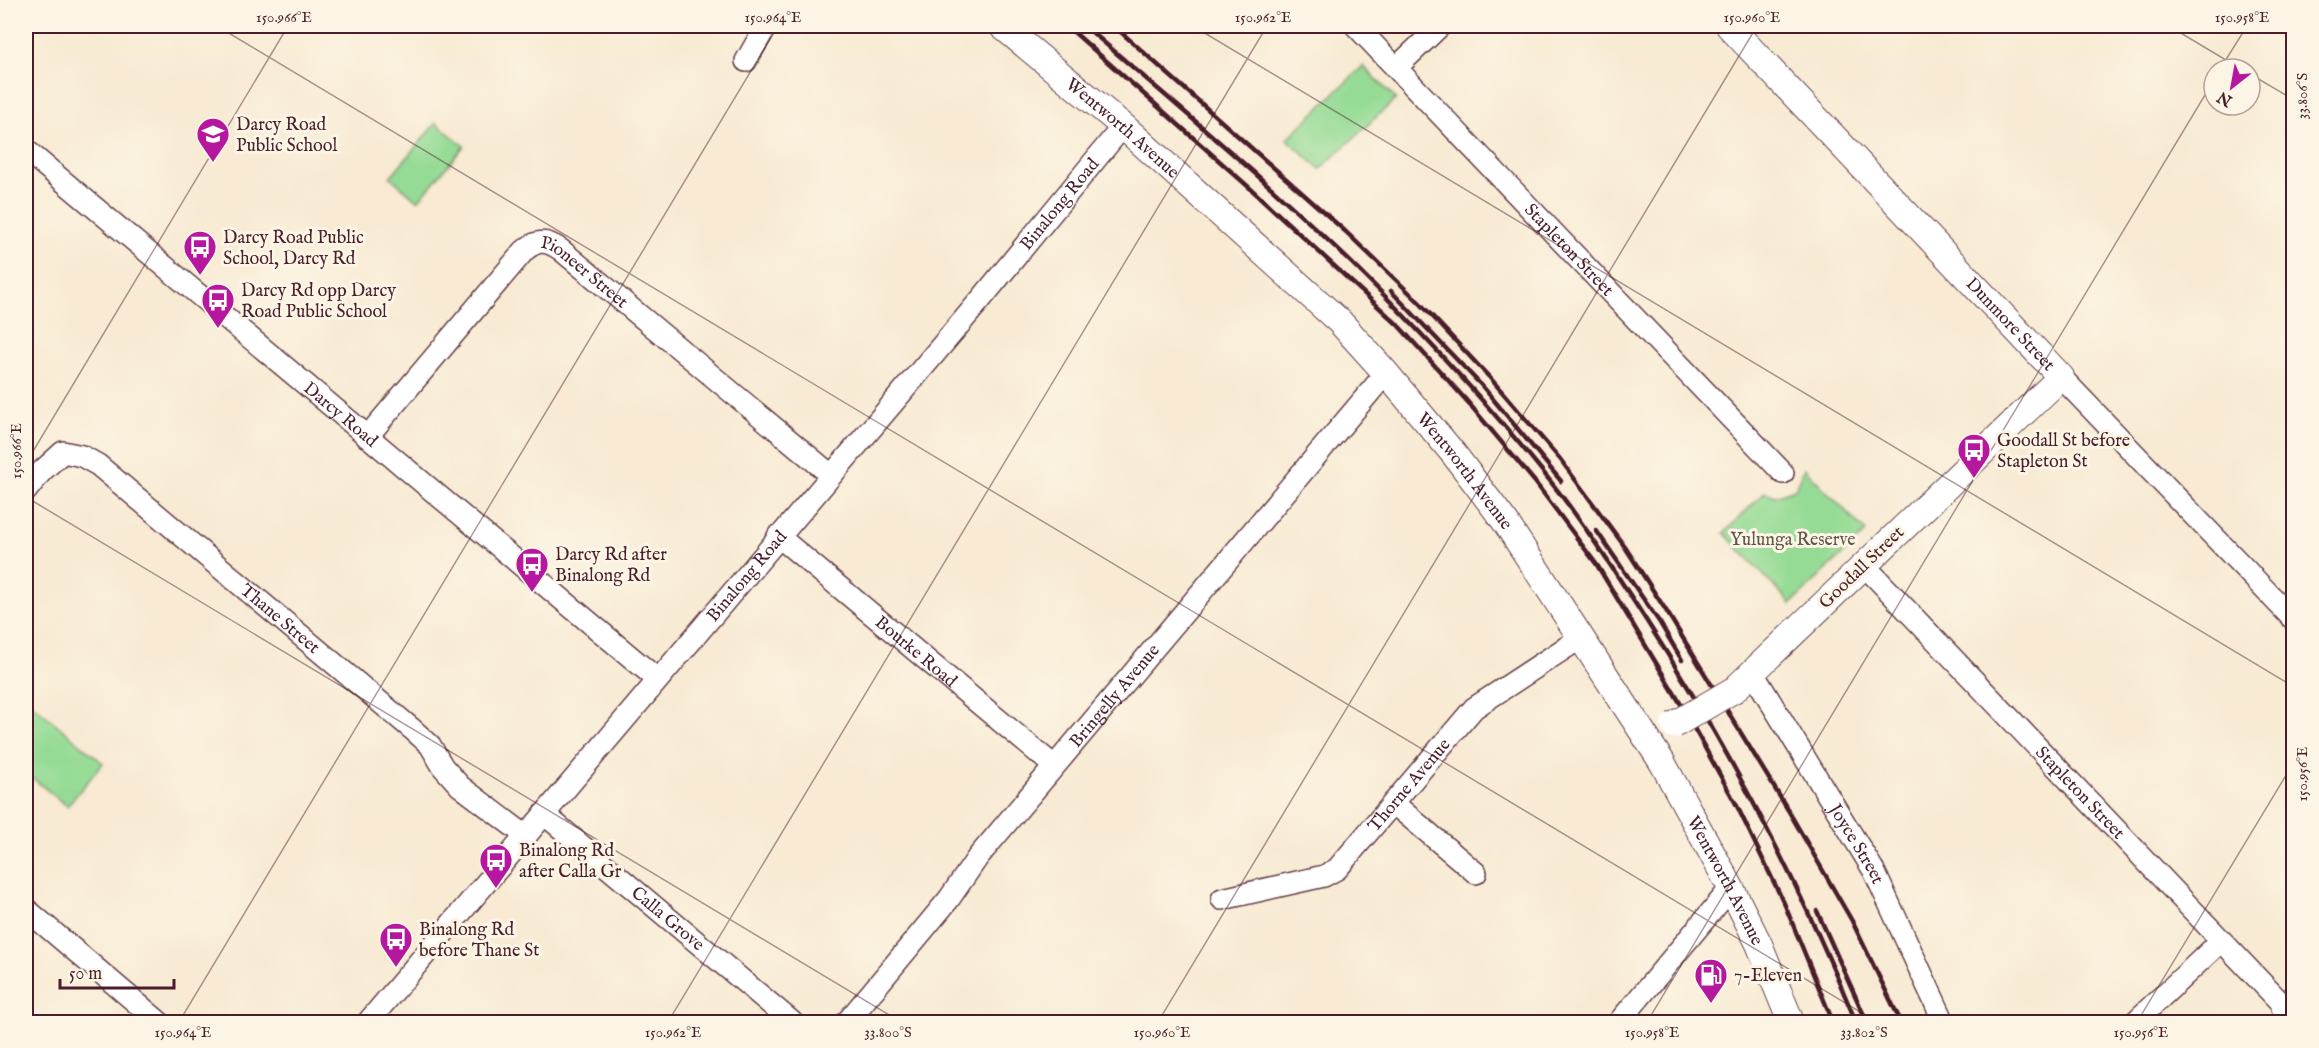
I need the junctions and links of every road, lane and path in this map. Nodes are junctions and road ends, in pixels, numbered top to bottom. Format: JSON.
{"nodes":[{"id":1,"x":766,"y":26,"type":"edge"},
{"id":2,"x":1002,"y":26,"type":"edge"},
{"id":3,"x":1356,"y":26,"type":"edge"},
{"id":4,"x":1440,"y":26,"type":"edge"},
{"id":5,"x":1729,"y":26,"type":"edge"},
{"id":6,"x":746,"y":61,"type":"dead end"},
{"id":7,"x":1396,"y":68,"type":"junction"},
{"id":8,"x":1123,"y":126,"type":"junction"},
{"id":9,"x":26,"y":150,"type":"edge"},
{"id":10,"x":1386,"y":373,"type":"junction"},
{"id":11,"x":2061,"y":377,"type":"junction"},
{"id":12,"x":366,"y":436,"type":"junction"},
{"id":13,"x":1783,"y":473,"type":"dead end"},
{"id":14,"x":831,"y":475,"type":"junction"},
{"id":15,"x":26,"y":491,"type":"edge"},
{"id":16,"x":778,"y":536,"type":"junction"},
{"id":17,"x":1864,"y":565,"type":"junction"},
{"id":18,"x":2294,"y":620,"type":"edge"},
{"id":19,"x":1582,"y":637,"type":"junction"},
{"id":20,"x":657,"y":679,"type":"junction"},
{"id":21,"x":1744,"y":681,"type":"junction"},
{"id":22,"x":1649,"y":740,"type":"junction"},
{"id":23,"x":1054,"y":766,"type":"junction"},
{"id":24,"x":1393,"y":803,"type":"junction"},
{"id":25,"x":544,"y":814,"type":"junction"},
{"id":26,"x":526,"y":836,"type":"junction"},
{"id":27,"x":1476,"y":873,"type":"dead end"},
{"id":28,"x":1731,"y":888,"type":"junction"},
{"id":29,"x":1222,"y":899,"type":"dead end"},
{"id":30,"x":26,"y":909,"type":"edge"},
{"id":31,"x":2221,"y":941,"type":"junction"},
{"id":32,"x":2284,"y":1013,"type":"edge"},
{"id":33,"x":159,"y":1023,"type":"edge"},
{"id":34,"x":368,"y":1023,"type":"edge"},
{"id":35,"x":792,"y":1023,"type":"edge"},
{"id":36,"x":847,"y":1023,"type":"edge"},
{"id":37,"x":1619,"y":1023,"type":"edge"},
{"id":38,"x":1791,"y":1023,"type":"edge"},
{"id":39,"x":1944,"y":1023,"type":"edge"},
{"id":40,"x":2135,"y":1023,"type":"edge"}],
"edges":[{"from":1,"to":6,"type":"street"},
{"from":2,"to":8,"type":"main road","name":"Wentworth Avenue"},
{"from":3,"to":7,"type":"street","name":"Stapleton Street"},
{"from":4,"to":7,"type":"street"},
{"from":5,"to":11,"type":"main road","name":"Dunmore Street"},
{"from":7,"to":13,"type":"street","name":"Stapleton Street"},
{"from":8,"to":10,"type":"main road","name":"Wentworth Avenue"},
{"from":8,"to":14,"type":"street","name":"Binalong Road"},
{"from":9,"to":12,"type":"street","name":"Darcy Road"},
{"from":10,"to":19,"type":"main road","name":"Wentworth Avenue"},
{"from":10,"to":23,"type":"street","name":"Bringelly Avenue"},
{"from":11,"to":17,"type":"main road","name":"Goodall Street"},
{"from":11,"to":18,"type":"street","name":"Dunmore Street"},
{"from":12,"to":14,"type":"street","name":"Pioneer Street"},
{"from":12,"to":20,"type":"street","name":"Darcy Road"},
{"from":14,"to":16,"type":"street","name":"Binalong Road"},
{"from":15,"to":26,"type":"street","name":"Thane Street"},
{"from":16,"to":20,"type":"street","name":"Binalong Road"},
{"from":16,"to":23,"type":"street","name":"Bourke Road"},
{"from":17,"to":21,"type":"main road","name":"Goodall Street"},
{"from":17,"to":31,"type":"street","name":"Stapleton Street"},
{"from":19,"to":22,"type":"main road","name":"Wentworth Avenue"},
{"from":19,"to":24,"type":"street","name":"Thorne Avenue"},
{"from":20,"to":25,"type":"street","name":"Binalong Road"},
{"from":21,"to":22,"type":"main road","name":"Goodall Street","bridge":true},
{"from":21,"to":39,"type":"street","name":"Joyce Street"},
{"from":22,"to":28,"type":"main road","name":"Wentworth Avenue"},
{"from":23,"to":36,"type":"street","name":"Bringelly Avenue"},
{"from":24,"to":27,"type":"street"},
{"from":24,"to":29,"type":"street","name":"Thorne Avenue"},
{"from":25,"to":26,"type":"street","name":"Binalong Road"},
{"from":25,"to":35,"type":"street","name":"Calla Grove"},
{"from":26,"to":34,"type":"street","name":"Binalong Road"},
{"from":28,"to":37,"type":"street"},
{"from":28,"to":38,"type":"main road","name":"Wentworth Avenue"},
{"from":30,"to":33,"type":"street"},
{"from":31,"to":32,"type":"street","name":"Stapleton Street"},
{"from":31,"to":40,"type":"street"}]}
